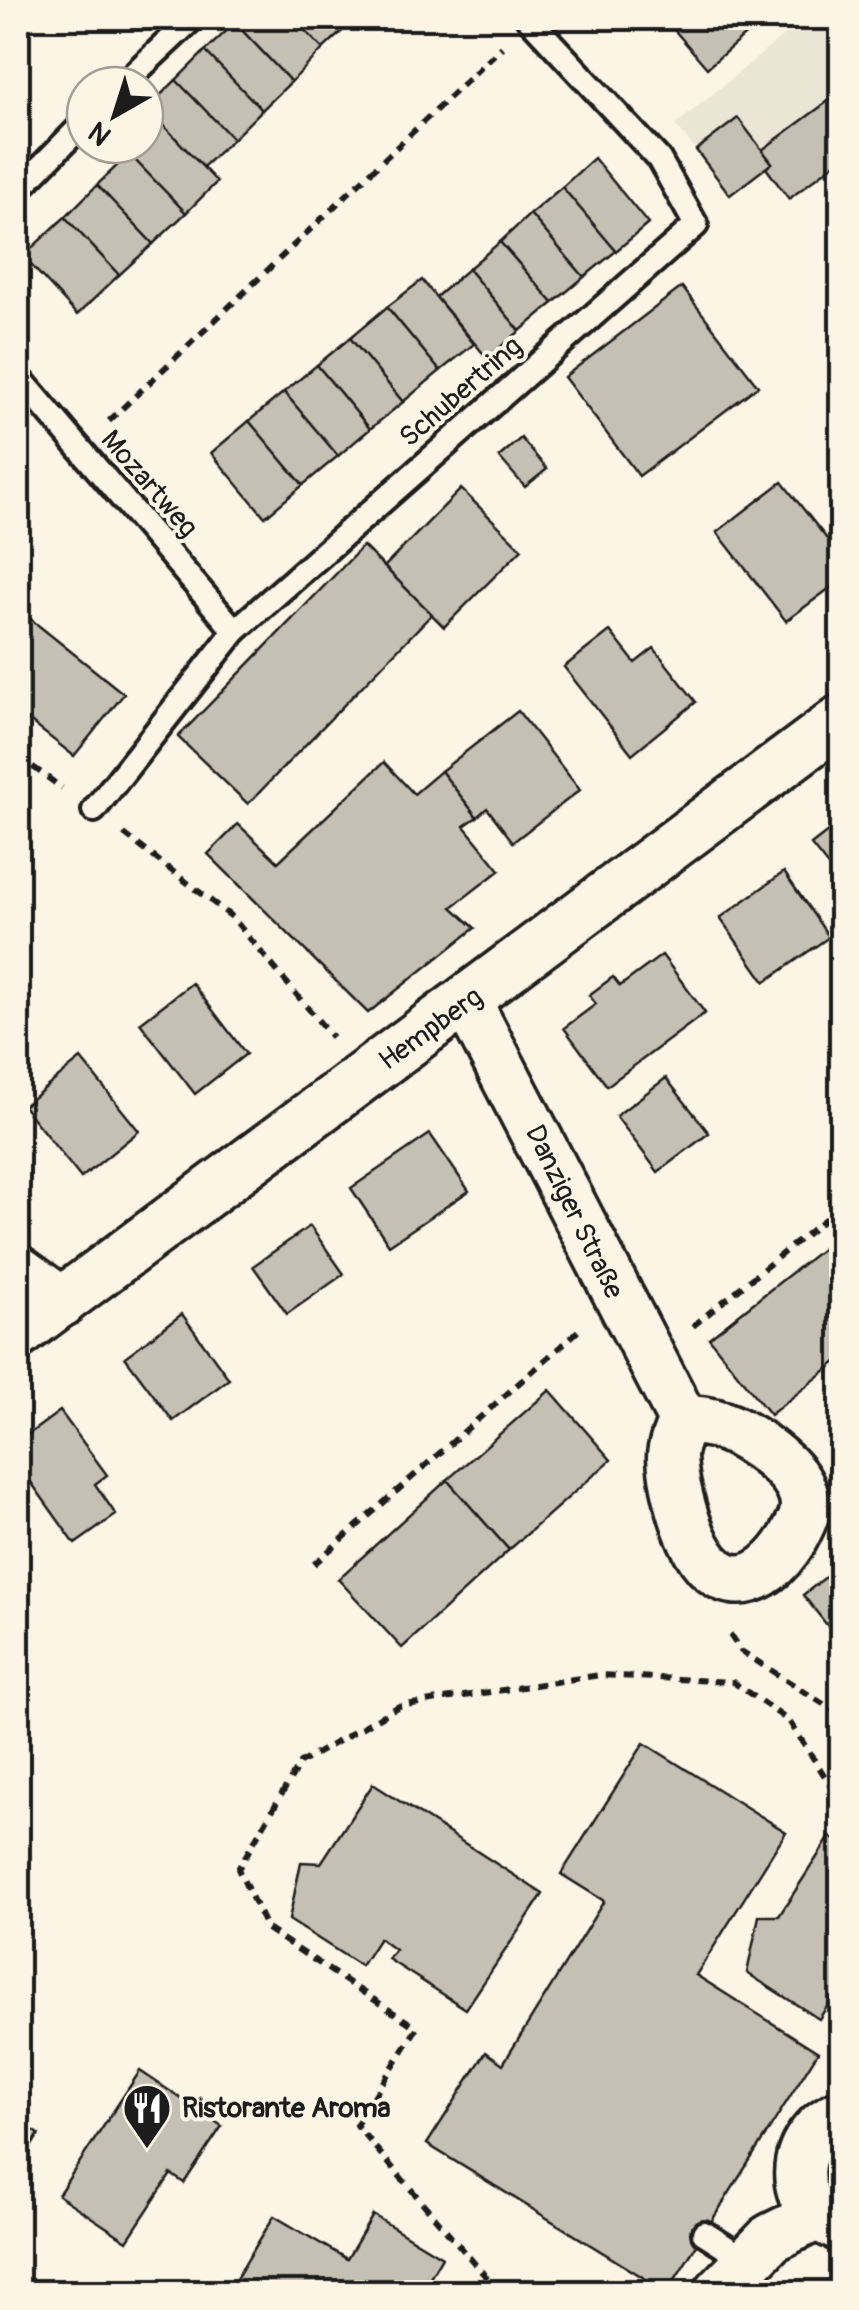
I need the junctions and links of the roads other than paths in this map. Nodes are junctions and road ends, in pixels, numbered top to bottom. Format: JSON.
{"nodes":[{"id":1,"x":193,"y":18,"type":"edge"},
{"id":2,"x":529,"y":19,"type":"edge"},
{"id":3,"x":143,"y":65,"type":"edge"},
{"id":4,"x":65,"y":142,"type":"edge"},
{"id":5,"x":18,"y":190,"type":"edge"},
{"id":6,"x":18,"y":376,"type":"edge"},
{"id":7,"x":235,"y":631,"type":"junction"},
{"id":8,"x":842,"y":720,"type":"edge"},
{"id":9,"x":94,"y":810,"type":"road end"},
{"id":10,"x":467,"y":1002,"type":"junction"},
{"id":11,"x":18,"y":1270,"type":"edge"},
{"id":12,"x":62,"y":1302,"type":"junction"},
{"id":13,"x":18,"y":1334,"type":"edge"},
{"id":14,"x":683,"y":1420,"type":"dead end"},
{"id":15,"x":842,"y":2114,"type":"edge"},
{"id":16,"x":830,"y":2221,"type":"edge"},
{"id":17,"x":704,"y":2233,"type":"dead end"},
{"id":18,"x":734,"y":2277,"type":"edge"}],
"edges":[{"from":1,"to":3,"type":"lane"},
{"from":2,"to":7,"type":"lane","name":"Schubertring"},
{"from":4,"to":5,"type":"lane"},
{"from":6,"to":7,"type":"lane","name":"Mozartweg"},
{"from":7,"to":9,"type":"lane","name":"Schubertring"},
{"from":8,"to":10,"type":"street","name":"Hempberg"},
{"from":10,"to":12,"type":"street","name":"Hempberg"},
{"from":10,"to":14,"type":"street","name":"Danziger Straße"},
{"from":11,"to":12,"type":"street"},
{"from":12,"to":13,"type":"street","name":"Hempberg"},
{"from":15,"to":16,"type":"street"},
{"from":16,"to":18,"type":"street"},
{"from":17,"to":18,"type":"lane"}]}
